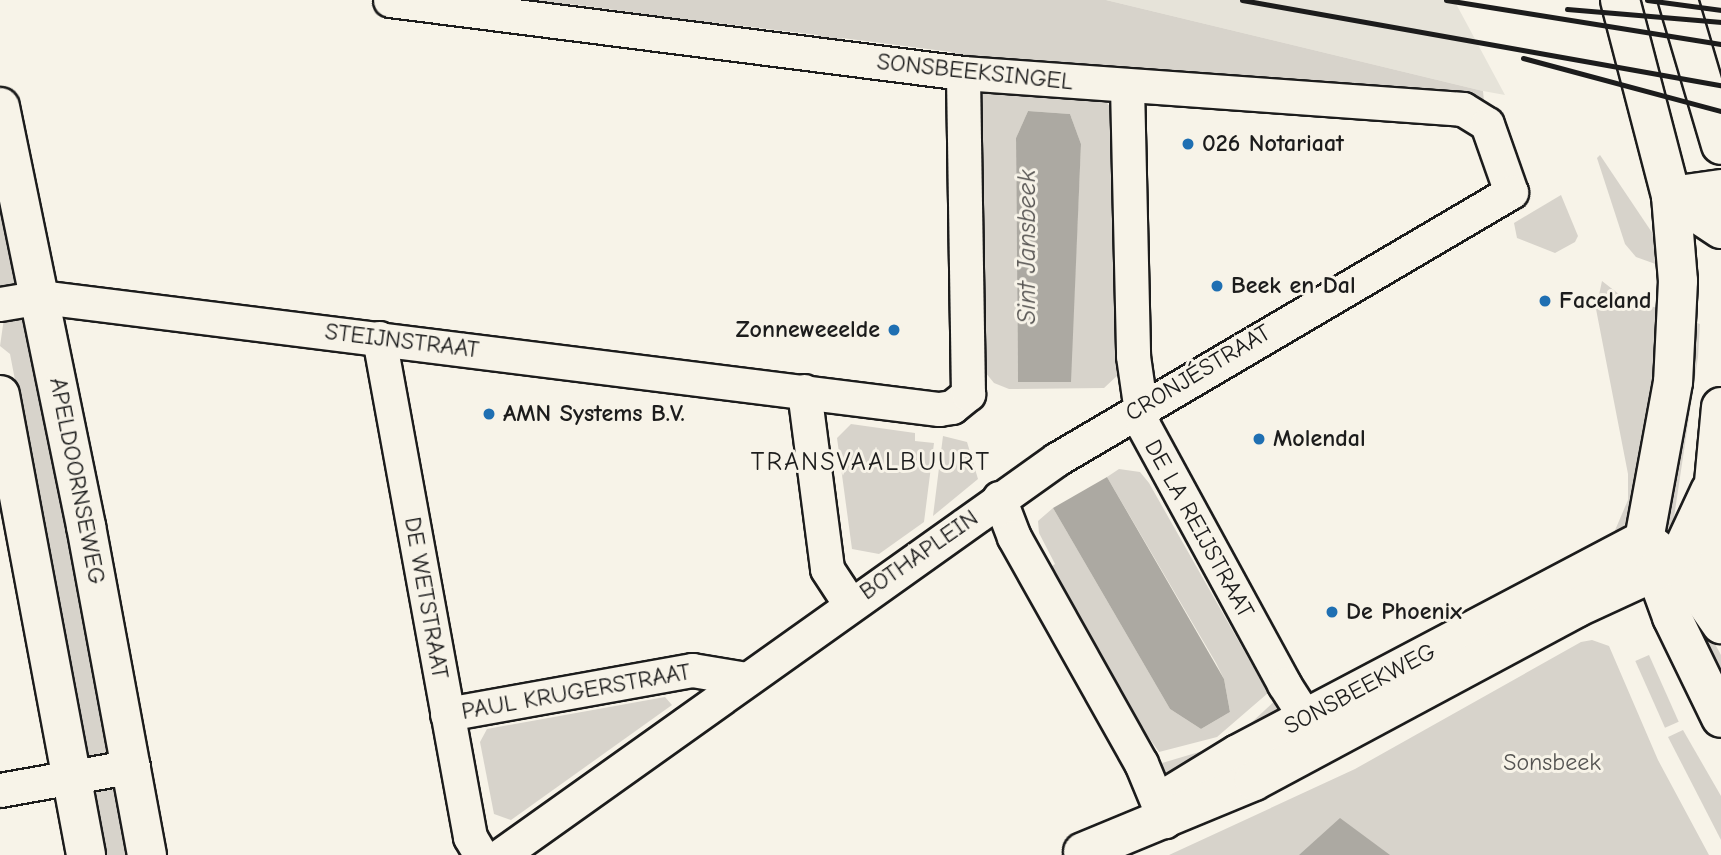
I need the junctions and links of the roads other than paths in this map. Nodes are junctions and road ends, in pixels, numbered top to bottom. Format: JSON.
{"nodes":[{"id":1,"x":390,"y":0,"type":"edge"},
{"id":2,"x":1620,"y":0,"type":"edge"},
{"id":3,"x":1678,"y":0,"type":"edge"},
{"id":4,"x":963,"y":73,"type":"junction"},
{"id":5,"x":1127,"y":86,"type":"junction"},
{"id":6,"x":0,"y":107,"type":"edge"},
{"id":7,"x":1721,"y":145,"type":"edge"},
{"id":8,"x":1721,"y":189,"type":"edge"},
{"id":9,"x":1511,"y":192,"type":"joint"},
{"id":10,"x":1671,"y":196,"type":"junction"},
{"id":11,"x":1721,"y":229,"type":"edge"},
{"id":12,"x":41,"y":297,"type":"junction"},
{"id":13,"x":0,"y":304,"type":"edge"},
{"id":14,"x":379,"y":338,"type":"junction"},
{"id":15,"x":804,"y":391,"type":"junction"},
{"id":16,"x":0,"y":395,"type":"edge"},
{"id":17,"x":1139,"y":407,"type":"junction"},
{"id":18,"x":1721,"y":407,"type":"edge"},
{"id":19,"x":1710,"y":491,"type":"junction"},
{"id":20,"x":999,"y":498,"type":"junction"},
{"id":21,"x":1663,"y":554,"type":"junction"},
{"id":22,"x":1721,"y":590,"type":"edge"},
{"id":23,"x":1597,"y":599,"type":"junction"},
{"id":24,"x":850,"y":604,"type":"junction"},
{"id":25,"x":1672,"y":617,"type":"junction"},
{"id":26,"x":1721,"y":624,"type":"edge"},
{"id":27,"x":746,"y":679,"type":"junction"},
{"id":28,"x":447,"y":715,"type":"junction"},
{"id":29,"x":1721,"y":718,"type":"edge"},
{"id":30,"x":1314,"y":731,"type":"junction"},
{"id":31,"x":133,"y":766,"type":"junction"},
{"id":32,"x":73,"y":777,"type":"junction"},
{"id":33,"x":0,"y":790,"type":"edge"},
{"id":34,"x":1161,"y":812,"type":"junction"},
{"id":35,"x":1081,"y":853,"type":"edge"},
{"id":36,"x":86,"y":855,"type":"edge"},
{"id":37,"x":147,"y":855,"type":"edge"},
{"id":38,"x":481,"y":855,"type":"edge"},
{"id":39,"x":501,"y":855,"type":"edge"}],
"edges":[{"from":1,"to":4,"type":"street","name":"SONSBEEKSINGEL"},
{"from":2,"to":10,"type":"main road"},
{"from":3,"to":7,"type":"main road"},
{"from":4,"to":5,"type":"street","name":"SONSBEEKSINGEL"},
{"from":4,"to":15,"type":"street"},
{"from":5,"to":9,"type":"street","name":"SONSBEEKSINGEL"},
{"from":5,"to":17,"type":"street","name":"DE LA REIJSTRAAT"},
{"from":6,"to":12,"type":"main road","name":"APELDOORNSEWEG"},
{"from":8,"to":10,"type":"main road"},
{"from":9,"to":17,"type":"street","name":"CRONJÉSTRAAT"},
{"from":10,"to":11,"type":"main road"},
{"from":10,"to":21,"type":"main road"},
{"from":12,"to":13,"type":"street","name":"STEIJNSTRAAT"},
{"from":12,"to":14,"type":"street","name":"STEIJNSTRAAT"},
{"from":12,"to":31,"type":"main road","name":"APELDOORNSEWEG"},
{"from":14,"to":15,"type":"street","name":"STEIJNSTRAAT"},
{"from":14,"to":28,"type":"street","name":"DE WETSTRAAT"},
{"from":15,"to":24,"type":"street","name":"BOTHAPLEIN"},
{"from":16,"to":32,"type":"main road"},
{"from":17,"to":20,"type":"street","name":"CRONJÉSTRAAT"},
{"from":17,"to":30,"type":"street","name":"DE LA REIJSTRAAT"},
{"from":18,"to":19,"type":"main road"},
{"from":19,"to":21,"type":"main road"},
{"from":19,"to":22,"type":"main road"},
{"from":20,"to":24,"type":"street","name":"BOTHAPLEIN"},
{"from":20,"to":34,"type":"street"},
{"from":21,"to":23,"type":"main road","name":"SONSBEEKWEG"},
{"from":21,"to":25,"type":"main road"},
{"from":21,"to":26,"type":"main road"},
{"from":21,"to":30,"type":"main road","name":"SONSBEEKWEG"},
{"from":23,"to":25,"type":"main road"},
{"from":23,"to":30,"type":"main road","name":"SONSBEEKWEG"},
{"from":24,"to":27,"type":"street","name":"PAUL KRUGERSTRAAT"},
{"from":25,"to":29,"type":"main road"},
{"from":27,"to":28,"type":"street","name":"PAUL KRUGERSTRAAT"},
{"from":27,"to":39,"type":"street","name":"PAUL KRUGERSTRAAT"},
{"from":28,"to":38,"type":"street","name":"DE WETSTRAAT"},
{"from":30,"to":34,"type":"main road","name":"SONSBEEKWEG"},
{"from":31,"to":32,"type":"street"},
{"from":31,"to":37,"type":"main road","name":"APELDOORNSEWEG"},
{"from":32,"to":33,"type":"street"},
{"from":32,"to":36,"type":"main road"},
{"from":34,"to":35,"type":"main road","name":"SONSBEEKWEG"}]}
